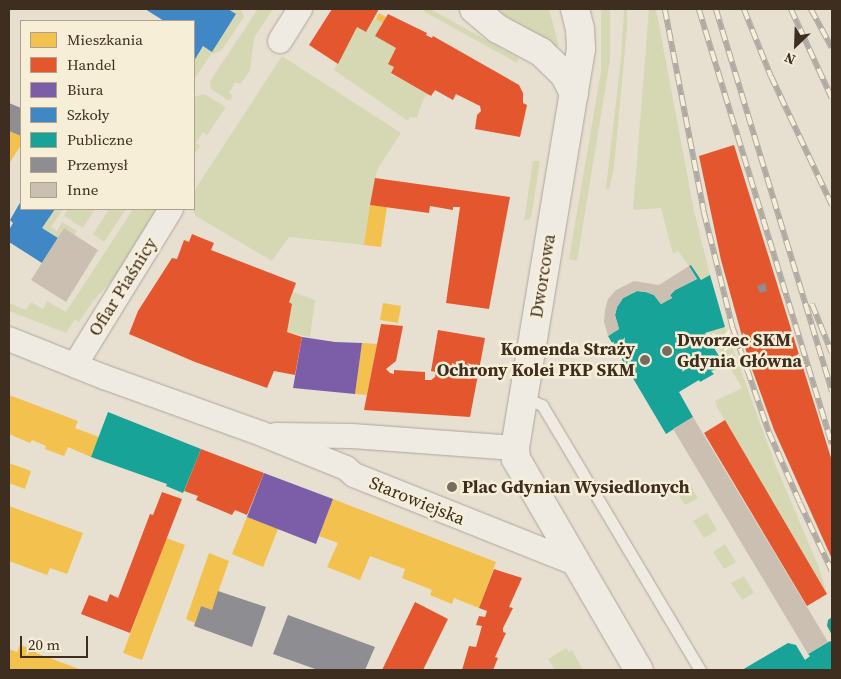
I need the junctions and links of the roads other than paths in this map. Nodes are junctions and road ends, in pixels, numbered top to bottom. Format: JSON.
{"nodes":[{"id":1,"x":300,"y":9,"type":"edge"},
{"id":2,"x":474,"y":9,"type":"edge"},
{"id":3,"x":575,"y":9,"type":"edge"},
{"id":4,"x":280,"y":41,"type":"dead end"},
{"id":5,"x":574,"y":94,"type":"junction"},
{"id":6,"x":169,"y":210,"type":"edge"},
{"id":7,"x":9,"y":339,"type":"edge"},
{"id":8,"x":75,"y":365,"type":"junction"},
{"id":9,"x":523,"y":397,"type":"junction"},
{"id":10,"x":262,"y":434,"type":"junction"},
{"id":11,"x":352,"y":436,"type":"junction"},
{"id":12,"x":515,"y":448,"type":"junction"},
{"id":13,"x":346,"y":468,"type":"junction"},
{"id":14,"x":575,"y":563,"type":"junction"},
{"id":15,"x":639,"y":670,"type":"edge"},
{"id":16,"x":700,"y":670,"type":"edge"}],
"edges":[{"from":1,"to":4,"type":"street"},
{"from":2,"to":5,"type":"main road"},
{"from":3,"to":5,"type":"main road","name":"Dworcowa"},
{"from":5,"to":9,"type":"main road","name":"Dworcowa"},
{"from":6,"to":8,"type":"street","name":"Ofiar Piaśnicy"},
{"from":7,"to":8,"type":"street","name":"Starowiejska"},
{"from":8,"to":10,"type":"street","name":"Starowiejska"},
{"from":9,"to":12,"type":"main road","name":"Dworcowa"},
{"from":9,"to":16,"type":"lane"},
{"from":10,"to":11,"type":"street","name":"Starowiejska"},
{"from":10,"to":13,"type":"street","name":"Starowiejska"},
{"from":11,"to":12,"type":"street","name":"Starowiejska"},
{"from":11,"to":13,"type":"street"},
{"from":12,"to":14,"type":"main road","name":"Dworcowa"},
{"from":13,"to":14,"type":"street","name":"Starowiejska"},
{"from":14,"to":15,"type":"main road","name":"Dworcowa"}]}
